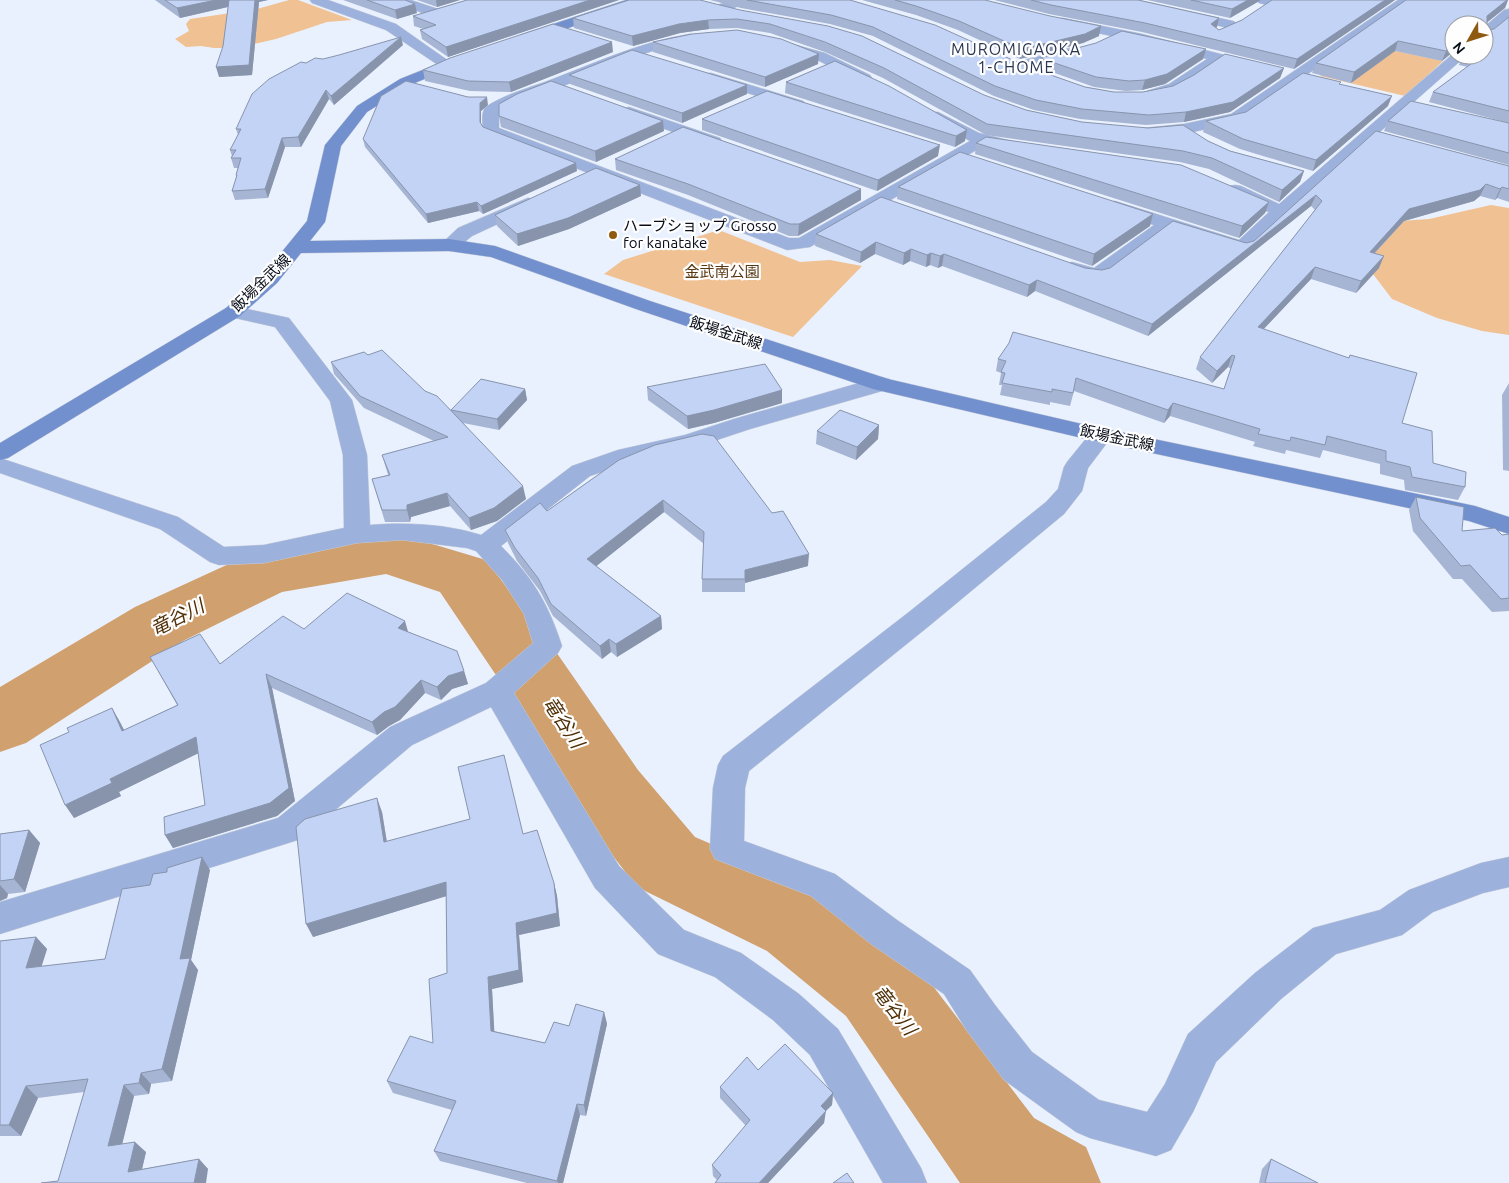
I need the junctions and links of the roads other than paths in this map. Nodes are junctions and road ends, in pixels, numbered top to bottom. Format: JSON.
{"nodes":[{"id":1,"x":316,"y":0,"type":"edge"},
{"id":2,"x":399,"y":0,"type":"edge"},
{"id":3,"x":638,"y":0,"type":"edge"},
{"id":4,"x":1121,"y":0,"type":"edge"},
{"id":5,"x":1405,"y":0,"type":"edge"},
{"id":6,"x":704,"y":4,"type":"edge"},
{"id":7,"x":742,"y":7,"type":"edge"},
{"id":8,"x":1506,"y":12,"type":"edge"},
{"id":9,"x":1049,"y":20,"type":"edge"},
{"id":10,"x":1494,"y":24,"type":"edge"},
{"id":11,"x":391,"y":27,"type":"junction"},
{"id":12,"x":554,"y":28,"type":"junction"},
{"id":13,"x":1117,"y":34,"type":"junction"},
{"id":14,"x":1218,"y":34,"type":"edge"},
{"id":15,"x":580,"y":36,"type":"edge"},
{"id":16,"x":700,"y":36,"type":"edge"},
{"id":17,"x":770,"y":41,"type":"edge"},
{"id":18,"x":1204,"y":42,"type":"edge"},
{"id":19,"x":509,"y":43,"type":"edge"},
{"id":20,"x":615,"y":48,"type":"edge"},
{"id":21,"x":1188,"y":51,"type":"junction"},
{"id":22,"x":632,"y":53,"type":"junction"},
{"id":23,"x":473,"y":55,"type":"edge"},
{"id":24,"x":1002,"y":58,"type":"edge"},
{"id":25,"x":1218,"y":58,"type":"junction"},
{"id":26,"x":659,"y":61,"type":"edge"},
{"id":27,"x":446,"y":64,"type":"junction"},
{"id":28,"x":834,"y":64,"type":"junction"},
{"id":29,"x":1448,"y":65,"type":"edge"},
{"id":30,"x":1018,"y":66,"type":"junction"},
{"id":31,"x":818,"y":71,"type":"edge"},
{"id":32,"x":695,"y":72,"type":"edge"},
{"id":33,"x":1038,"y":75,"type":"edge"},
{"id":34,"x":1294,"y":76,"type":"junction"},
{"id":35,"x":1312,"y":81,"type":"edge"},
{"id":36,"x":405,"y":82,"type":"junction"},
{"id":37,"x":552,"y":84,"type":"junction"},
{"id":38,"x":880,"y":85,"type":"edge"},
{"id":39,"x":784,"y":86,"type":"edge"},
{"id":40,"x":433,"y":89,"type":"edge"},
{"id":41,"x":571,"y":91,"type":"edge"},
{"id":42,"x":767,"y":94,"type":"junction"},
{"id":43,"x":1139,"y":95,"type":"edge"},
{"id":44,"x":487,"y":98,"type":"edge"},
{"id":45,"x":1386,"y":98,"type":"edge"},
{"id":46,"x":513,"y":99,"type":"junction"},
{"id":47,"x":1404,"y":103,"type":"junction"},
{"id":48,"x":742,"y":105,"type":"edge"},
{"id":49,"x":919,"y":106,"type":"edge"},
{"id":50,"x":617,"y":107,"type":"edge"},
{"id":51,"x":1423,"y":108,"type":"edge"},
{"id":52,"x":814,"y":109,"type":"edge"},
{"id":53,"x":708,"y":119,"type":"edge"},
{"id":54,"x":1184,"y":129,"type":"junction"},
{"id":55,"x":682,"y":130,"type":"junction"},
{"id":56,"x":1136,"y":131,"type":"edge"},
{"id":57,"x":1369,"y":134,"type":"junction"},
{"id":58,"x":665,"y":138,"type":"edge"},
{"id":59,"x":1388,"y":139,"type":"edge"},
{"id":60,"x":981,"y":141,"type":"junction"},
{"id":61,"x":1205,"y":143,"type":"edge"},
{"id":62,"x":730,"y":147,"type":"edge"},
{"id":63,"x":1030,"y":148,"type":"edge"},
{"id":64,"x":937,"y":149,"type":"edge"},
{"id":65,"x":956,"y":155,"type":"junction"},
{"id":66,"x":974,"y":161,"type":"edge"},
{"id":67,"x":614,"y":163,"type":"dead end"},
{"id":68,"x":597,"y":171,"type":"junction"},
{"id":69,"x":1298,"y":174,"type":"edge"},
{"id":70,"x":579,"y":179,"type":"edge"},
{"id":71,"x":1316,"y":179,"type":"junction"},
{"id":72,"x":1221,"y":182,"type":"edge"},
{"id":73,"x":862,"y":193,"type":"edge"},
{"id":74,"x":544,"y":196,"type":"edge"},
{"id":75,"x":880,"y":200,"type":"junction"},
{"id":76,"x":1103,"y":202,"type":"edge"},
{"id":77,"x":898,"y":206,"type":"edge"},
{"id":78,"x":1282,"y":210,"type":"junction"},
{"id":79,"x":1168,"y":223,"type":"junction"},
{"id":80,"x":449,"y":245,"type":"junction"},
{"id":81,"x":298,"y":246,"type":"junction"},
{"id":82,"x":1053,"y":261,"type":"edge"},
{"id":83,"x":233,"y":312,"type":"junction"},
{"id":84,"x":881,"y":384,"type":"junction"},
{"id":85,"x":1101,"y":435,"type":"junction"},
{"id":86,"x":0,"y":453,"type":"edge"},
{"id":87,"x":0,"y":465,"type":"edge"},
{"id":88,"x":1509,"y":526,"type":"edge"},
{"id":89,"x":357,"y":534,"type":"junction"},
{"id":90,"x":485,"y":545,"type":"junction"},
{"id":91,"x":497,"y":691,"type":"junction"},
{"id":92,"x":1509,"y":872,"type":"edge"},
{"id":93,"x":0,"y":918,"type":"edge"},
{"id":94,"x":906,"y":1183,"type":"edge"}],
"edges":[{"from":1,"to":11,"type":"street"},
{"from":2,"to":11,"type":"street"},
{"from":3,"to":12,"type":"main road"},
{"from":4,"to":14,"type":"street"},
{"from":5,"to":34,"type":"street"},
{"from":6,"to":7,"type":"street"},
{"from":8,"to":10,"type":"street"},
{"from":9,"to":13,"type":"street"},
{"from":11,"to":27,"type":"street"},
{"from":12,"to":15,"type":"street"},
{"from":12,"to":19,"type":"main road"},
{"from":13,"to":21,"type":"street"},
{"from":13,"to":30,"type":"street"},
{"from":16,"to":22,"type":"street"},
{"from":17,"to":28,"type":"street"},
{"from":18,"to":21,"type":"street"},
{"from":20,"to":22,"type":"street"},
{"from":21,"to":25,"type":"street"},
{"from":22,"to":26,"type":"street"},
{"from":22,"to":37,"type":"street"},
{"from":23,"to":27,"type":"main road"},
{"from":24,"to":30,"type":"street"},
{"from":25,"to":34,"type":"street"},
{"from":25,"to":43,"type":"street"},
{"from":27,"to":36,"type":"main road"},
{"from":28,"to":31,"type":"street"},
{"from":28,"to":38,"type":"street"},
{"from":29,"to":47,"type":"street"},
{"from":30,"to":33,"type":"street"},
{"from":32,"to":42,"type":"street"},
{"from":34,"to":35,"type":"street"},
{"from":34,"to":54,"type":"street"},
{"from":36,"to":40,"type":"street"},
{"from":36,"to":81,"type":"main road"},
{"from":37,"to":41,"type":"street"},
{"from":37,"to":46,"type":"street"},
{"from":39,"to":42,"type":"street"},
{"from":42,"to":48,"type":"street"},
{"from":42,"to":52,"type":"street"},
{"from":44,"to":46,"type":"street"},
{"from":45,"to":47,"type":"street"},
{"from":46,"to":68,"type":"street"},
{"from":47,"to":51,"type":"street"},
{"from":47,"to":57,"type":"street"},
{"from":49,"to":60,"type":"street"},
{"from":50,"to":55,"type":"street"},
{"from":53,"to":55,"type":"street"},
{"from":54,"to":56,"type":"street"},
{"from":54,"to":61,"type":"street"},
{"from":55,"to":58,"type":"street"},
{"from":55,"to":62,"type":"street"},
{"from":57,"to":59,"type":"street"},
{"from":57,"to":71,"type":"street"},
{"from":60,"to":63,"type":"street"},
{"from":60,"to":65,"type":"street"},
{"from":64,"to":65,"type":"street"},
{"from":65,"to":66,"type":"street"},
{"from":65,"to":75,"type":"street"},
{"from":67,"to":68,"type":"street"},
{"from":68,"to":70,"type":"street"},
{"from":68,"to":75,"type":"street"},
{"from":69,"to":71,"type":"street"},
{"from":71,"to":78,"type":"street"},
{"from":72,"to":78,"type":"street"},
{"from":73,"to":75,"type":"street"},
{"from":74,"to":80,"type":"street"},
{"from":75,"to":77,"type":"street"},
{"from":76,"to":79,"type":"street"},
{"from":78,"to":79,"type":"street"},
{"from":79,"to":82,"type":"street"},
{"from":80,"to":81,"type":"main road","name":"飯場金武線"},
{"from":80,"to":84,"type":"main road","name":"飯場金武線"},
{"from":81,"to":83,"type":"main road","name":"飯場金武線"},
{"from":83,"to":86,"type":"main road","name":"飯場金武線"},
{"from":83,"to":89,"type":"street"},
{"from":84,"to":85,"type":"main road","name":"飯場金武線"},
{"from":84,"to":90,"type":"street"},
{"from":85,"to":88,"type":"main road","name":"飯場金武線"},
{"from":85,"to":92,"type":"street"},
{"from":87,"to":89,"type":"street"},
{"from":89,"to":90,"type":"street"},
{"from":90,"to":91,"type":"street"},
{"from":91,"to":93,"type":"street"},
{"from":91,"to":94,"type":"street"}]}
